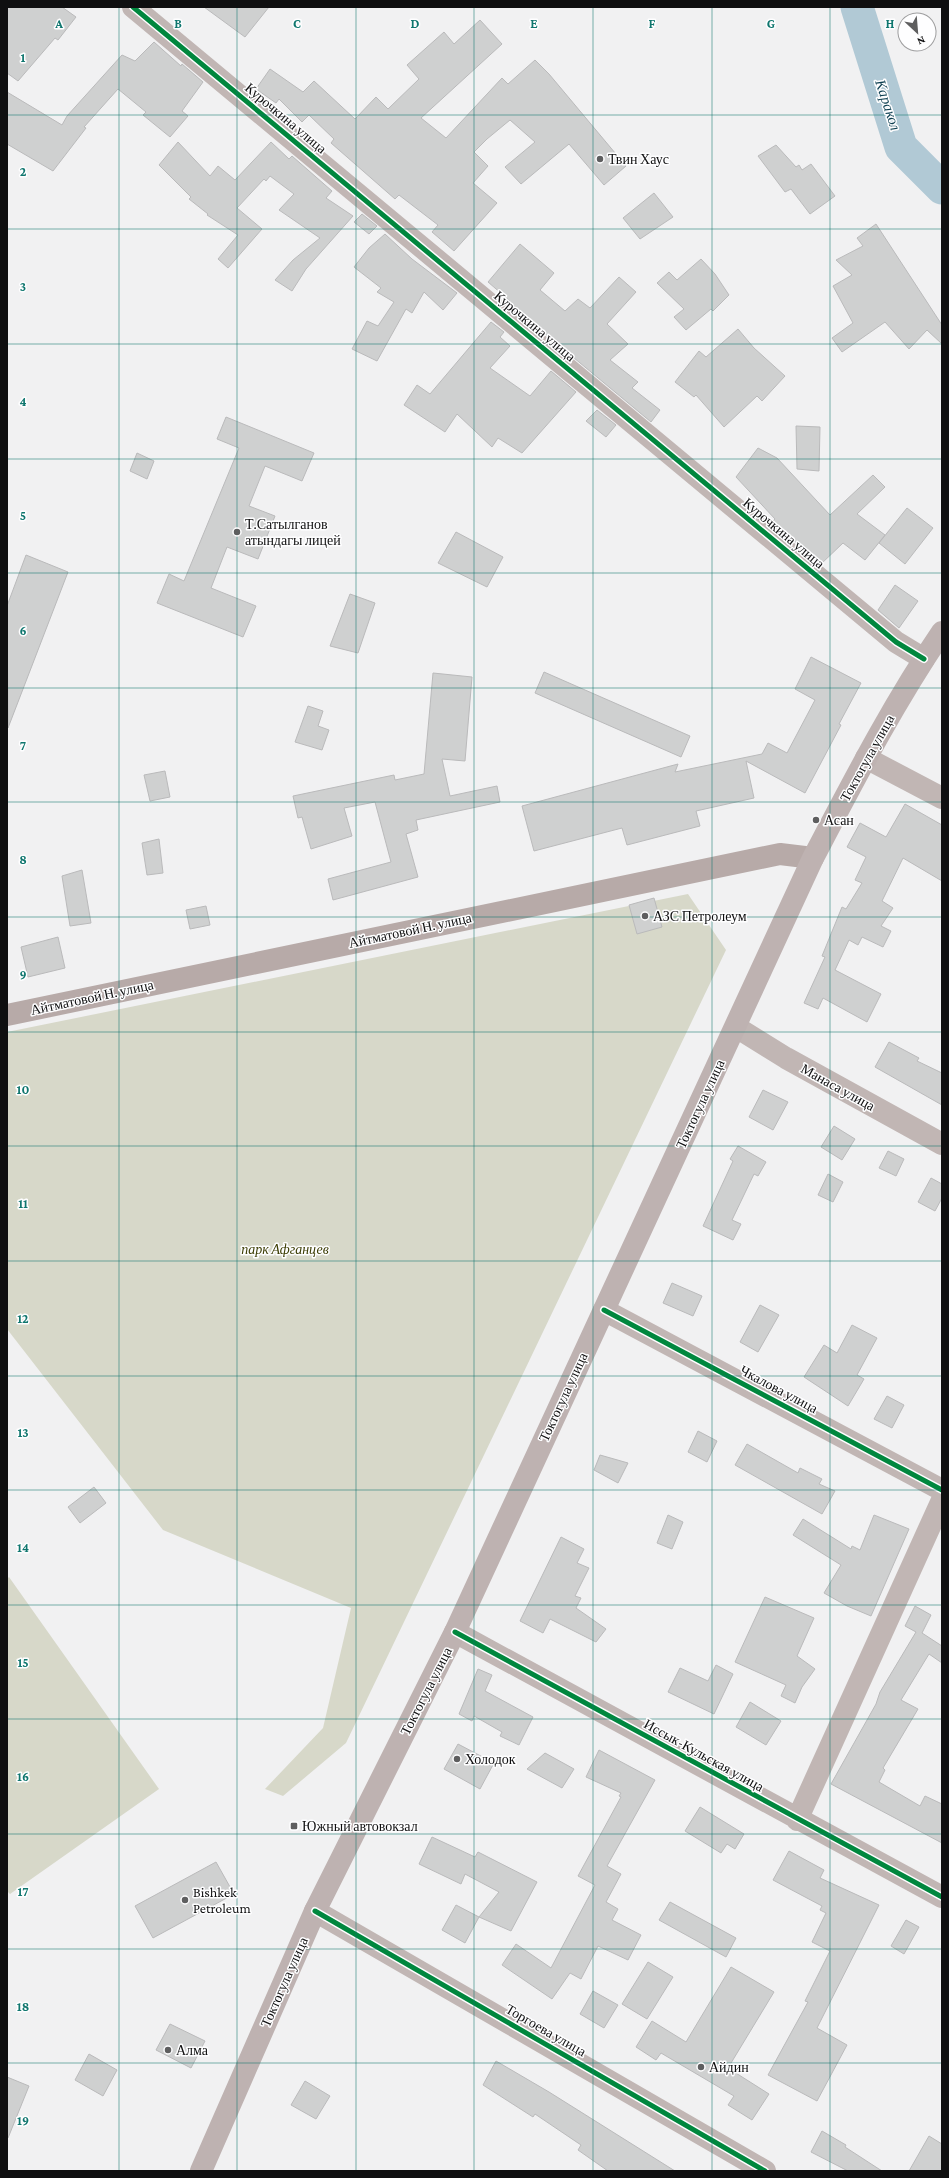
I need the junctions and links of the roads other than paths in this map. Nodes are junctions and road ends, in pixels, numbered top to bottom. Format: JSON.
{"nodes":[{"id":1,"x":133,"y":7,"type":"edge"},
{"id":2,"x":942,"y":632,"type":"edge"},
{"id":3,"x":924,"y":659,"type":"junction"},
{"id":4,"x":866,"y":758,"type":"junction"},
{"id":5,"x":942,"y":798,"type":"edge"},
{"id":6,"x":813,"y":858,"type":"junction"},
{"id":7,"x":7,"y":1015,"type":"edge"},
{"id":8,"x":736,"y":1028,"type":"junction"},
{"id":9,"x":942,"y":1144,"type":"edge"},
{"id":10,"x":604,"y":1310,"type":"junction"},
{"id":11,"x":942,"y":1490,"type":"edge"},
{"id":12,"x":942,"y":1500,"type":"edge"},
{"id":13,"x":455,"y":1632,"type":"junction"},
{"id":14,"x":797,"y":1820,"type":"junction"},
{"id":15,"x":942,"y":1897,"type":"edge"},
{"id":16,"x":315,"y":1911,"type":"junction"},
{"id":17,"x":201,"y":2171,"type":"edge"},
{"id":18,"x":765,"y":2171,"type":"edge"}],
"edges":[{"from":1,"to":3,"type":"street","name":"Курочкина улица"},
{"from":2,"to":3,"type":"highway","name":"Токтогула улица"},
{"from":3,"to":4,"type":"highway","name":"Токтогула улица"},
{"from":4,"to":5,"type":"street"},
{"from":4,"to":6,"type":"highway","name":"Токтогула улица"},
{"from":6,"to":7,"type":"main road","name":"Айтматовой Н. улица"},
{"from":6,"to":8,"type":"highway","name":"Токтогула улица"},
{"from":8,"to":9,"type":"street","name":"Манаса улица"},
{"from":8,"to":10,"type":"highway","name":"Токтогула улица"},
{"from":10,"to":11,"type":"street","name":"Чкалова улица"},
{"from":10,"to":13,"type":"highway","name":"Токтогула улица"},
{"from":12,"to":14,"type":"street"},
{"from":13,"to":14,"type":"street","name":"Иссык-Кульская улица"},
{"from":13,"to":16,"type":"highway","name":"Токтогула улица"},
{"from":14,"to":15,"type":"street","name":"Иссык-Кульская улица"},
{"from":16,"to":17,"type":"highway","name":"Токтогула улица"},
{"from":16,"to":18,"type":"street","name":"Торгоева улица"}]}
